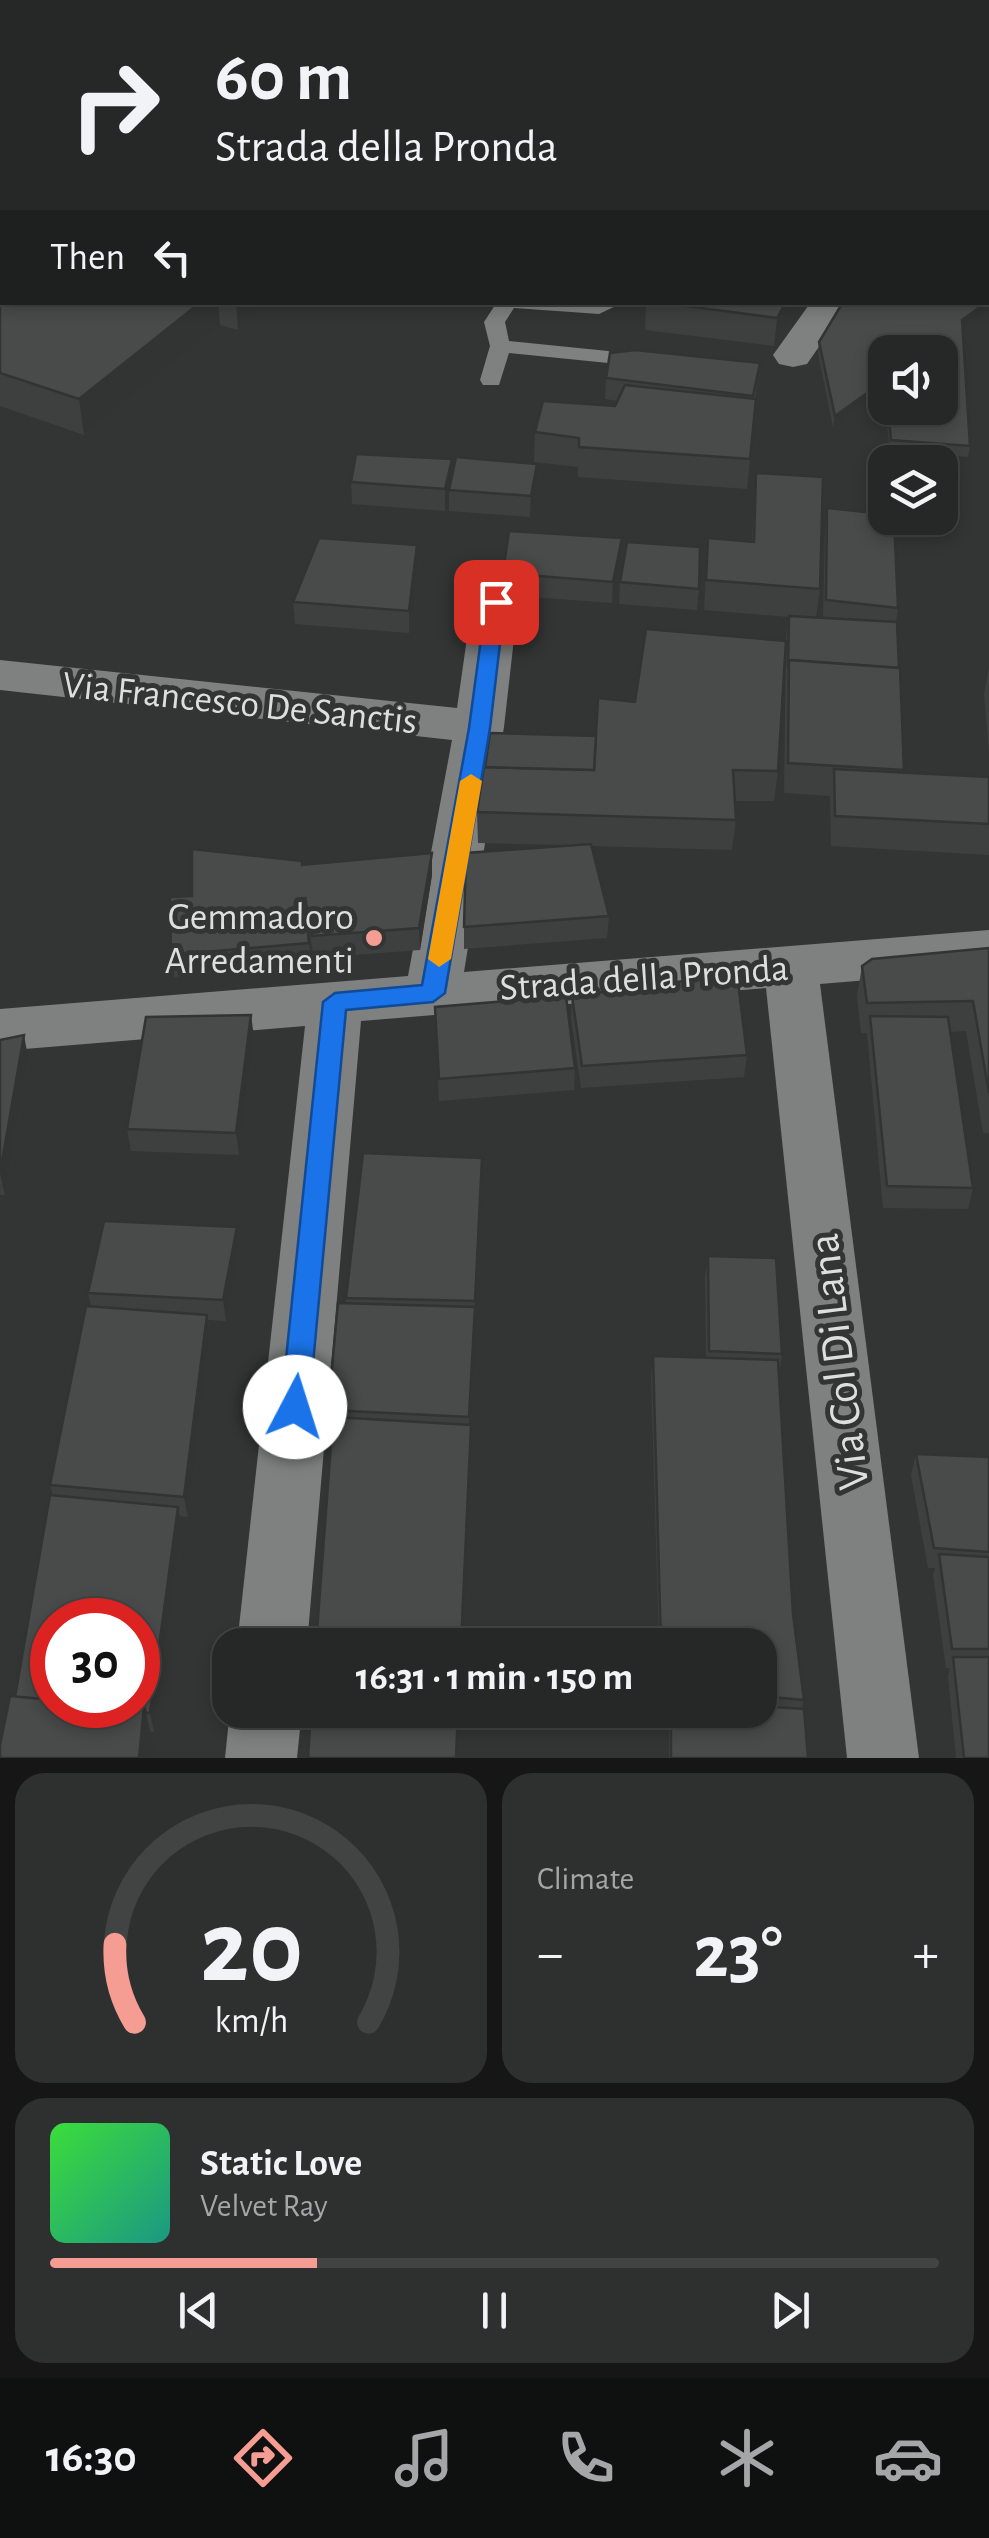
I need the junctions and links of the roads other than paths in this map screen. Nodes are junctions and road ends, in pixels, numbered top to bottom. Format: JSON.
{"nodes":[{"id":1,"x":507,"y":305,"type":"edge"},
{"id":2,"x":554,"y":305,"type":"edge"},
{"id":3,"x":606,"y":305,"type":"edge"},
{"id":4,"x":829,"y":305,"type":"edge"},
{"id":5,"x":501,"y":346,"type":"junction"},
{"id":6,"x":793,"y":355,"type":"dead end"},
{"id":7,"x":608,"y":357,"type":"edge"},
{"id":8,"x":491,"y":380,"type":"dead end"},
{"id":9,"x":496,"y":602,"type":"dead end"},
{"id":10,"x":0,"y":675,"type":"edge"},
{"id":11,"x":480,"y":728,"type":"junction"},
{"id":12,"x":989,"y":950,"type":"edge"},
{"id":13,"x":791,"y":966,"type":"junction"},
{"id":14,"x":433,"y":993,"type":"junction"},
{"id":15,"x":335,"y":1002,"type":"junction"},
{"id":16,"x":0,"y":1030,"type":"edge"},
{"id":17,"x":274,"y":1628,"type":"edge"},
{"id":18,"x":264,"y":1728,"type":"edge"},
{"id":19,"x":261,"y":1758,"type":"edge"},
{"id":20,"x":883,"y":1758,"type":"edge"}],
"edges":[{"from":1,"to":5,"type":"lane"},
{"from":2,"to":3,"type":"lane"},
{"from":4,"to":6,"type":"street"},
{"from":5,"to":7,"type":"lane"},
{"from":5,"to":8,"type":"lane"},
{"from":9,"to":11,"type":"street"},
{"from":10,"to":11,"type":"street","name":"Via Francesco De Sanctis"},
{"from":11,"to":14,"type":"street"},
{"from":12,"to":13,"type":"street","name":"Strada della Pronda"},
{"from":13,"to":14,"type":"street","name":"Strada della Pronda"},
{"from":13,"to":20,"type":"street","name":"Via Col Di Lana"},
{"from":14,"to":15,"type":"street","name":"Strada della Pronda"},
{"from":15,"to":16,"type":"street","name":"Strada della Pronda"},
{"from":15,"to":17,"type":"street"},
{"from":18,"to":19,"type":"street"}]}
